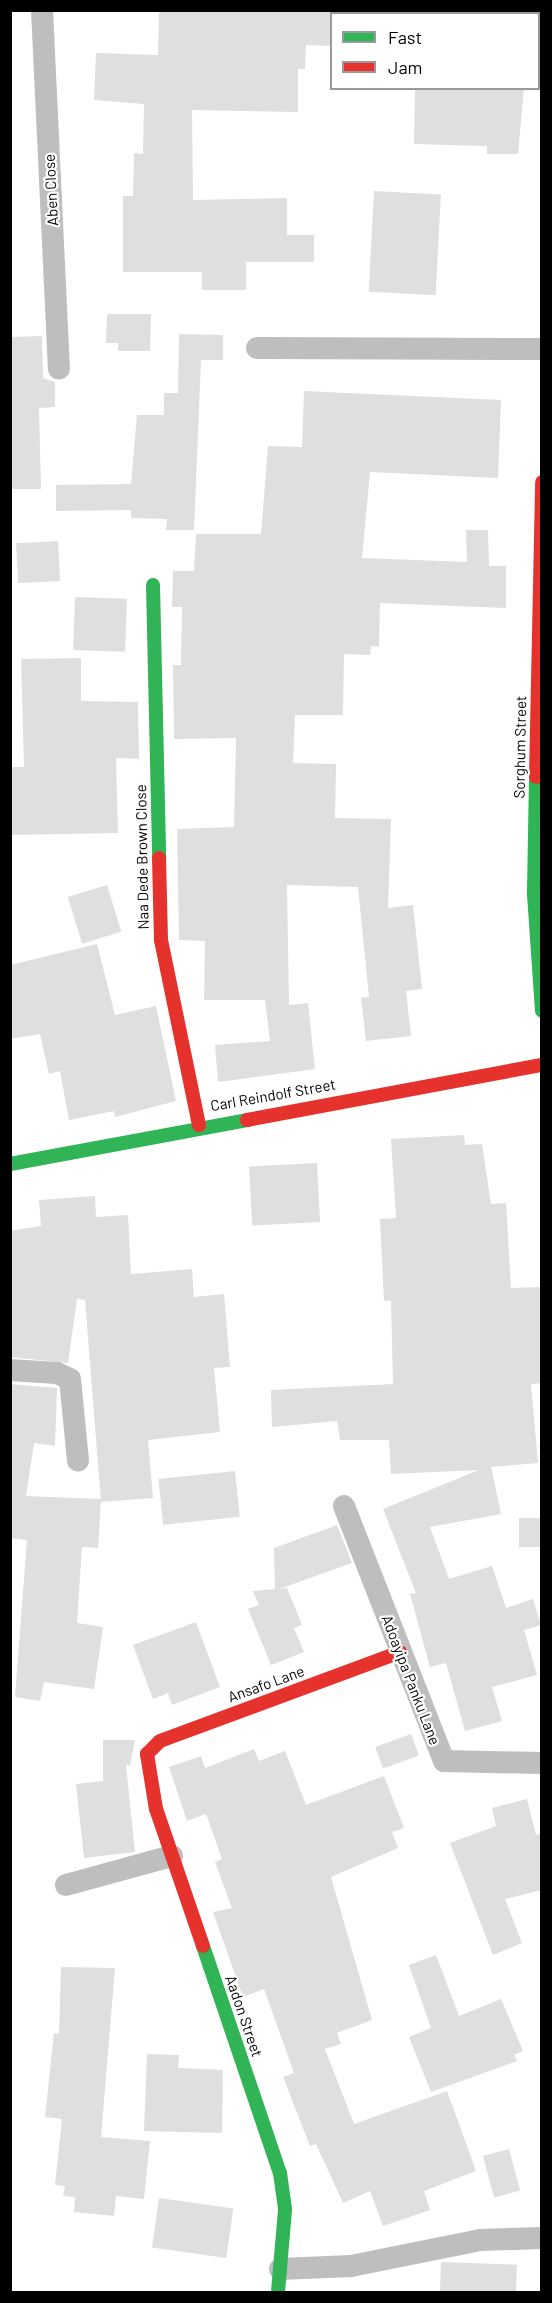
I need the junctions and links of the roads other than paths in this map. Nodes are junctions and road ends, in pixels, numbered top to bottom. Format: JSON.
{"nodes":[{"id":1,"x":42,"y":10,"type":"edge"},
{"id":2,"x":257,"y":348,"type":"dead end"},
{"id":3,"x":542,"y":349,"type":"edge"},
{"id":4,"x":59,"y":369,"type":"dead end"},
{"id":5,"x":542,"y":482,"type":"edge"},
{"id":6,"x":153,"y":585,"type":"dead end"},
{"id":7,"x":542,"y":1011,"type":"edge"},
{"id":8,"x":542,"y":1065,"type":"edge"},
{"id":9,"x":199,"y":1125,"type":"junction"},
{"id":10,"x":10,"y":1164,"type":"edge"},
{"id":11,"x":10,"y":1370,"type":"edge"},
{"id":12,"x":78,"y":1461,"type":"dead end"},
{"id":13,"x":344,"y":1506,"type":"dead end"},
{"id":14,"x":400,"y":1653,"type":"junction"},
{"id":15,"x":147,"y":1754,"type":"joint"},
{"id":16,"x":542,"y":1763,"type":"edge"},
{"id":17,"x":172,"y":1856,"type":"junction"},
{"id":18,"x":66,"y":1885,"type":"dead end"},
{"id":19,"x":542,"y":2238,"type":"edge"},
{"id":20,"x":280,"y":2269,"type":"junction"},
{"id":21,"x":278,"y":2292,"type":"edge"}],
"edges":[{"from":1,"to":4,"type":"street","name":"Aben Close"},
{"from":2,"to":3,"type":"street"},
{"from":5,"to":7,"type":"street","name":"Sorghum Street"},
{"from":6,"to":9,"type":"street","name":"Naa Dede Brown Close"},
{"from":8,"to":9,"type":"street","name":"Carl Reindolf Street"},
{"from":9,"to":10,"type":"street","name":"Carl Reindolf Street"},
{"from":11,"to":12,"type":"street"},
{"from":13,"to":14,"type":"street","name":"Adoayipa Panku Lane"},
{"from":14,"to":15,"type":"street","name":"Ansafo Lane"},
{"from":14,"to":16,"type":"street","name":"Adoayipa Panku Lane"},
{"from":15,"to":17,"type":"street","name":"Aadon Street"},
{"from":17,"to":18,"type":"street"},
{"from":17,"to":20,"type":"street","name":"Aadon Street"},
{"from":19,"to":20,"type":"street"},
{"from":20,"to":21,"type":"street","name":"Aadon Street"}]}
